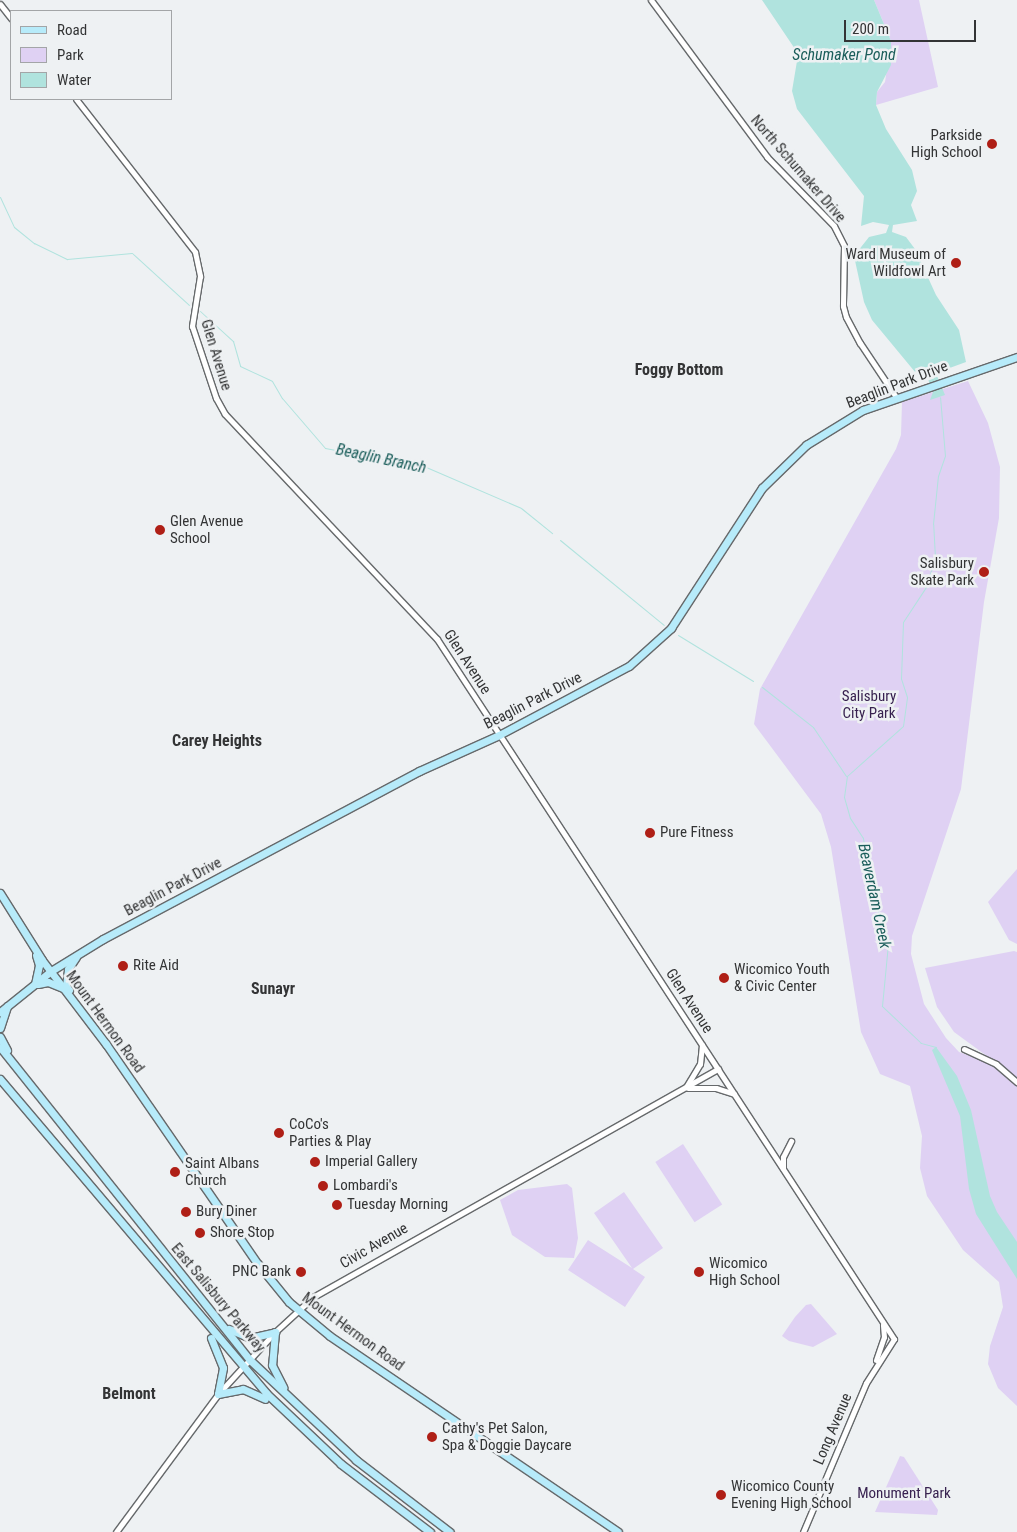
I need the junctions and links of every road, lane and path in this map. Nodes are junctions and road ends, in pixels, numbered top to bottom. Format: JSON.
{"nodes":[{"id":1,"x":651,"y":0,"type":"edge"},
{"id":2,"x":0,"y":4,"type":"edge"},
{"id":3,"x":10,"y":17,"type":"edge"},
{"id":4,"x":77,"y":100,"type":"edge"},
{"id":5,"x":1017,"y":358,"type":"edge"},
{"id":6,"x":896,"y":397,"type":"junction"},
{"id":7,"x":499,"y":735,"type":"junction"},
{"id":8,"x":0,"y":893,"type":"edge"},
{"id":9,"x":31,"y":945,"type":"junction"},
{"id":10,"x":78,"y":954,"type":"junction"},
{"id":11,"x":52,"y":971,"type":"junction"},
{"id":12,"x":35,"y":984,"type":"junction"},
{"id":13,"x":65,"y":990,"type":"junction"},
{"id":14,"x":4,"y":1006,"type":"edge"},
{"id":15,"x":81,"y":1010,"type":"junction"},
{"id":16,"x":0,"y":1012,"type":"edge"},
{"id":17,"x":0,"y":1028,"type":"edge"},
{"id":18,"x":0,"y":1036,"type":"edge"},
{"id":19,"x":702,"y":1044,"type":"junction"},
{"id":20,"x":0,"y":1047,"type":"edge"},
{"id":21,"x":964,"y":1049,"type":"dead end"},
{"id":22,"x":0,"y":1054,"type":"edge"},
{"id":23,"x":718,"y":1069,"type":"junction"},
{"id":24,"x":0,"y":1079,"type":"edge"},
{"id":25,"x":1017,"y":1082,"type":"edge"},
{"id":26,"x":29,"y":1083,"type":"junction"},
{"id":27,"x":685,"y":1088,"type":"junction"},
{"id":28,"x":735,"y":1094,"type":"junction"},
{"id":29,"x":791,"y":1141,"type":"dead end"},
{"id":30,"x":783,"y":1171,"type":"junction"},
{"id":31,"x":167,"y":1280,"type":"junction"},
{"id":32,"x":187,"y":1284,"type":"junction"},
{"id":33,"x":297,"y":1310,"type":"junction"},
{"id":34,"x":882,"y":1322,"type":"junction"},
{"id":35,"x":275,"y":1332,"type":"junction"},
{"id":36,"x":894,"y":1340,"type":"joint"},
{"id":37,"x":250,"y":1360,"type":"junction"},
{"id":38,"x":875,"y":1365,"type":"junction"},
{"id":39,"x":242,"y":1368,"type":"junction"},
{"id":40,"x":218,"y":1394,"type":"junction"},
{"id":41,"x":296,"y":1424,"type":"junction"},
{"id":42,"x":325,"y":1433,"type":"junction"},
{"id":43,"x":116,"y":1532,"type":"edge"},
{"id":44,"x":430,"y":1532,"type":"edge"},
{"id":45,"x":450,"y":1532,"type":"edge"},
{"id":46,"x":618,"y":1532,"type":"edge"},
{"id":47,"x":803,"y":1532,"type":"edge"}],
"edges":[{"from":1,"to":6,"type":"street","name":"North Schumaker Drive"},
{"from":2,"to":3,"type":"street"},
{"from":4,"to":7,"type":"street","name":"Glen Avenue"},
{"from":5,"to":6,"type":"main road","name":"Beaglin Park Drive"},
{"from":6,"to":7,"type":"main road","name":"Beaglin Park Drive"},
{"from":7,"to":10,"type":"main road","name":"Beaglin Park Drive"},
{"from":7,"to":19,"type":"street","name":"Glen Avenue"},
{"from":8,"to":9,"type":"main road","name":"Mount Hermon Road"},
{"from":9,"to":11,"type":"main road","name":"Mount Hermon Road"},
{"from":9,"to":12,"type":"main road"},
{"from":10,"to":11,"type":"main road","name":"Beaglin Park Drive"},
{"from":10,"to":15,"type":"main road"},
{"from":11,"to":12,"type":"main road","name":"Beaglin Park Drive"},
{"from":11,"to":13,"type":"main road","name":"Mount Hermon Road"},
{"from":12,"to":13,"type":"main road"},
{"from":12,"to":14,"type":"main road","name":"Beaglin Park Drive"},
{"from":13,"to":15,"type":"main road","name":"Mount Hermon Road"},
{"from":14,"to":16,"type":"main road","name":"Beaglin Park Drive"},
{"from":14,"to":17,"type":"main road"},
{"from":15,"to":33,"type":"main road","name":"Mount Hermon Road"},
{"from":18,"to":26,"type":"main road"},
{"from":19,"to":23,"type":"street","name":"Glen Avenue"},
{"from":19,"to":27,"type":"street"},
{"from":20,"to":26,"type":"main road","name":"East Salisbury Parkway"},
{"from":21,"to":25,"type":"street"},
{"from":22,"to":26,"type":"main road"},
{"from":23,"to":27,"type":"street","name":"Civic Avenue"},
{"from":23,"to":28,"type":"street","name":"Glen Avenue"},
{"from":24,"to":31,"type":"main road","name":"East Salisbury Parkway"},
{"from":26,"to":32,"type":"main road","name":"East Salisbury Parkway"},
{"from":27,"to":28,"type":"street"},
{"from":27,"to":33,"type":"street","name":"Civic Avenue"},
{"from":28,"to":30,"type":"street","name":"Glen Avenue"},
{"from":29,"to":30,"type":"street"},
{"from":30,"to":34,"type":"street","name":"Glen Avenue"},
{"from":31,"to":39,"type":"main road","name":"East Salisbury Parkway"},
{"from":31,"to":40,"type":"main road"},
{"from":32,"to":35,"type":"main road"},
{"from":32,"to":37,"type":"main road","name":"East Salisbury Parkway"},
{"from":33,"to":35,"type":"street","name":"Civic Avenue"},
{"from":33,"to":46,"type":"main road","name":"Mount Hermon Road"},
{"from":34,"to":36,"type":"street","name":"Glen Avenue"},
{"from":34,"to":38,"type":"street"},
{"from":35,"to":37,"type":"street","name":"Civic Avenue"},
{"from":35,"to":42,"type":"main road"},
{"from":36,"to":38,"type":"street","name":"Long Avenue"},
{"from":37,"to":39,"type":"street","name":"Civic Avenue"},
{"from":37,"to":42,"type":"main road","name":"East Salisbury Parkway"},
{"from":38,"to":47,"type":"street","name":"Long Avenue"},
{"from":39,"to":40,"type":"street","name":"Civic Avenue"},
{"from":39,"to":41,"type":"main road","name":"East Salisbury Parkway"},
{"from":40,"to":41,"type":"main road"},
{"from":40,"to":43,"type":"street","name":"Civic Avenue"},
{"from":41,"to":44,"type":"main road","name":"East Salisbury Parkway"},
{"from":42,"to":45,"type":"main road","name":"East Salisbury Parkway"}]}
